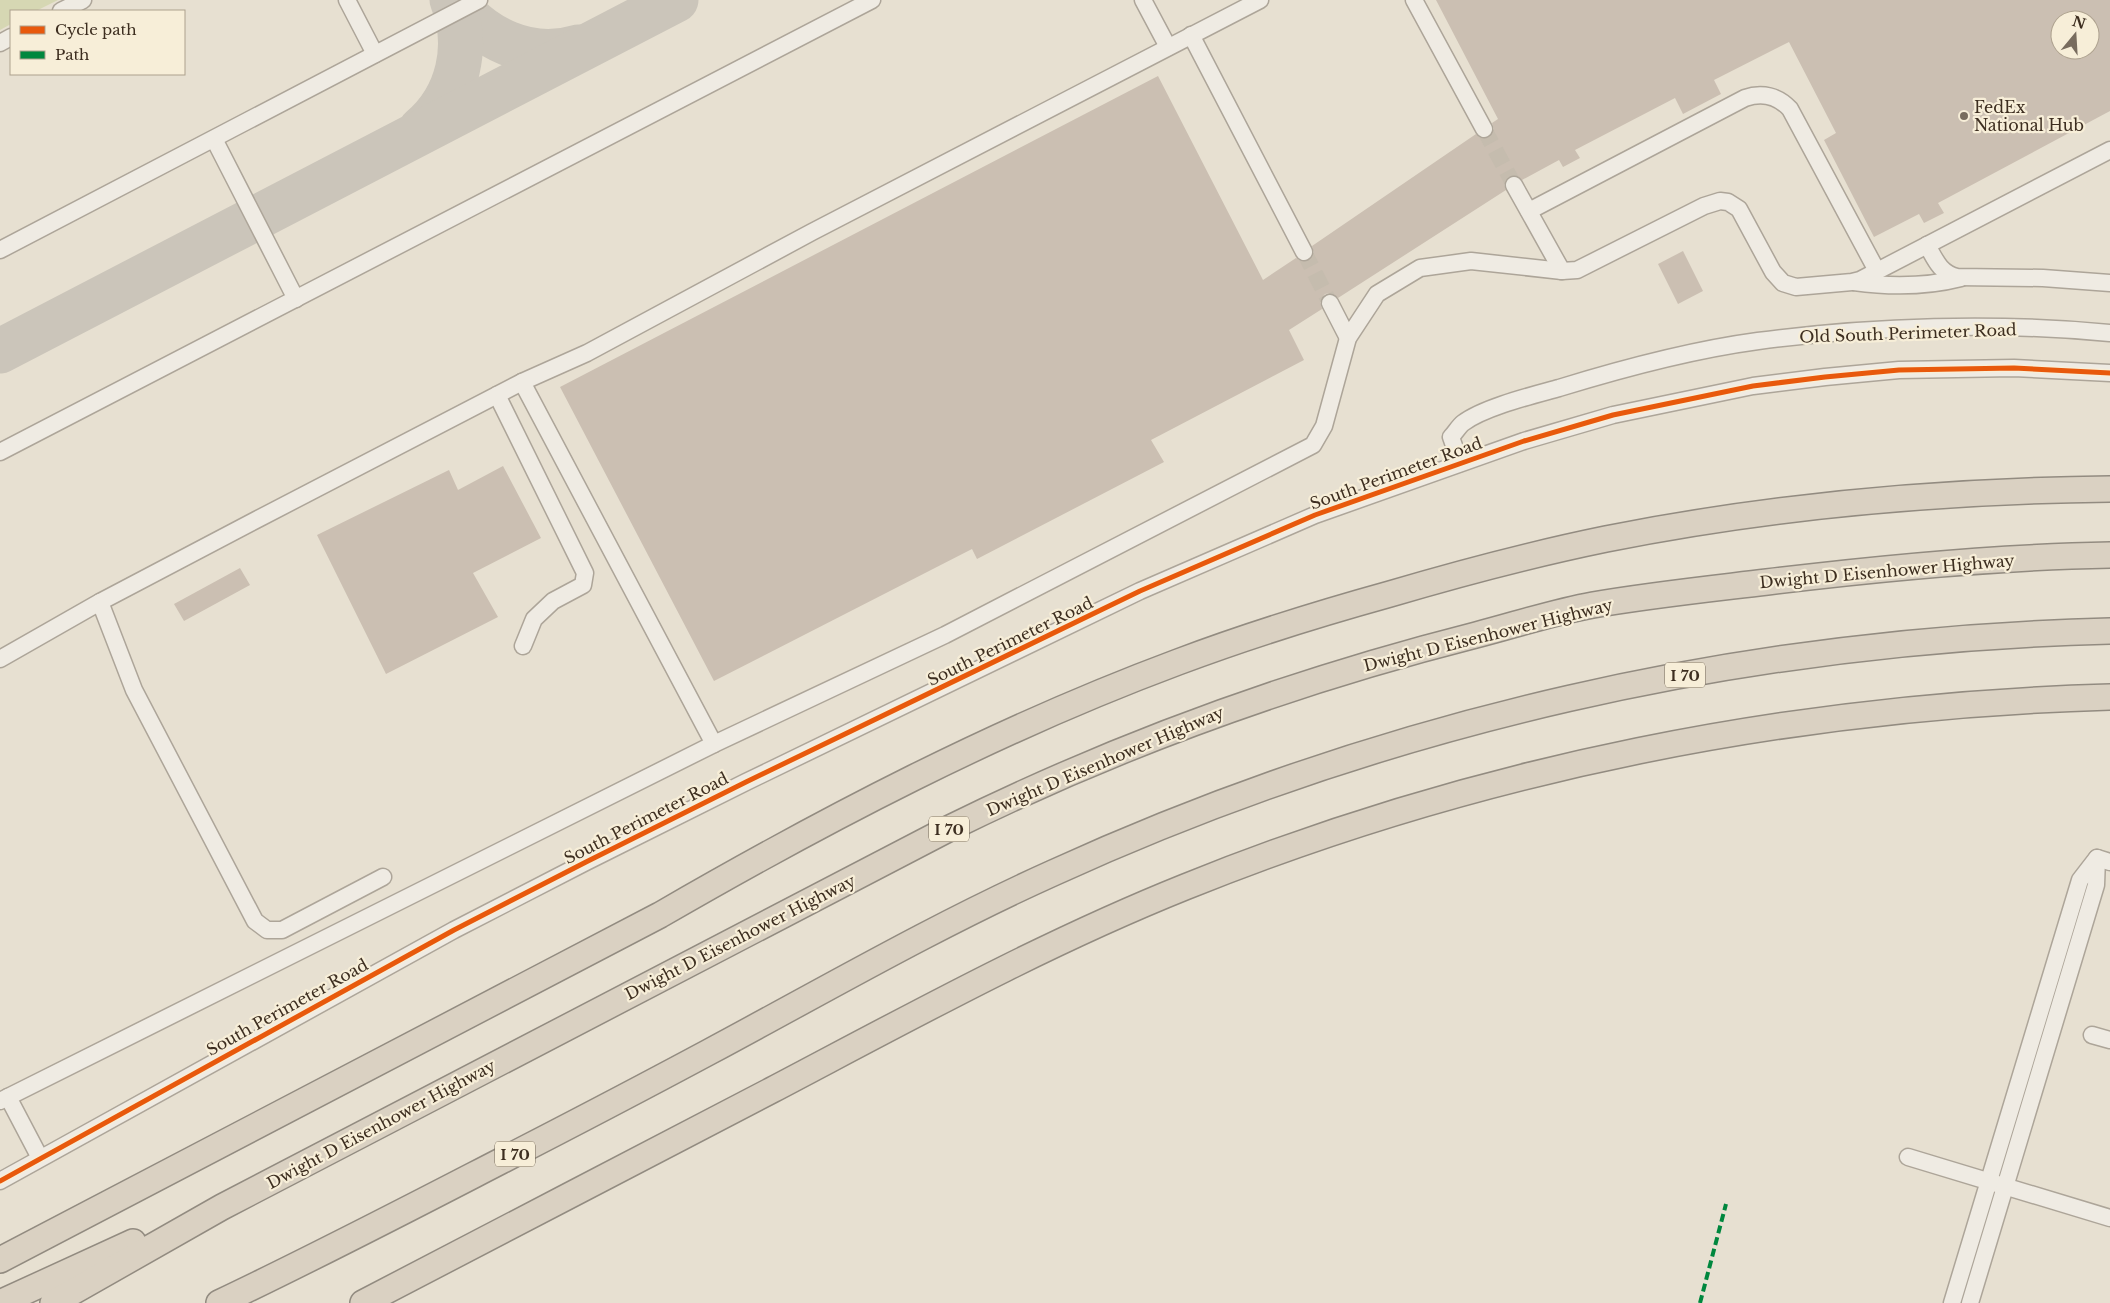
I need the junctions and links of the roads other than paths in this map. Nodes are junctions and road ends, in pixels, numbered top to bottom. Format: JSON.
{"nodes":[{"id":1,"x":347,"y":0,"type":"edge"},
{"id":2,"x":480,"y":0,"type":"edge"},
{"id":3,"x":872,"y":0,"type":"edge"},
{"id":4,"x":1143,"y":0,"type":"edge"},
{"id":5,"x":1260,"y":0,"type":"edge"},
{"id":6,"x":1414,"y":0,"type":"edge"},
{"id":7,"x":1191,"y":35,"type":"junction"},
{"id":8,"x":1168,"y":48,"type":"junction"},
{"id":9,"x":375,"y":54,"type":"junction"},
{"id":10,"x":1484,"y":129,"type":"tunnel mouth"},
{"id":11,"x":214,"y":139,"type":"junction"},
{"id":12,"x":2110,"y":150,"type":"edge"},
{"id":13,"x":1514,"y":185,"type":"tunnel mouth"},
{"id":14,"x":1529,"y":211,"type":"junction"},
{"id":15,"x":1927,"y":245,"type":"junction"},
{"id":16,"x":0,"y":250,"type":"edge"},
{"id":17,"x":1304,"y":252,"type":"tunnel mouth"},
{"id":18,"x":1562,"y":271,"type":"junction"},
{"id":19,"x":1878,"y":271,"type":"junction"},
{"id":20,"x":1963,"y":278,"type":"junction"},
{"id":21,"x":1852,"y":282,"type":"junction"},
{"id":22,"x":2110,"y":283,"type":"edge"},
{"id":23,"x":296,"y":299,"type":"junction"},
{"id":24,"x":1330,"y":303,"type":"tunnel mouth"},
{"id":25,"x":2110,"y":333,"type":"edge"},
{"id":26,"x":1348,"y":338,"type":"junction"},
{"id":27,"x":2110,"y":373,"type":"edge"},
{"id":28,"x":522,"y":382,"type":"junction"},
{"id":29,"x":496,"y":396,"type":"junction"},
{"id":30,"x":0,"y":452,"type":"edge"},
{"id":31,"x":1460,"y":463,"type":"junction"},
{"id":32,"x":2110,"y":489,"type":"edge"},
{"id":33,"x":2110,"y":555,"type":"edge"},
{"id":34,"x":100,"y":602,"type":"junction"},
{"id":35,"x":2110,"y":631,"type":"edge"},
{"id":36,"x":524,"y":646,"type":"dead end"},
{"id":37,"x":0,"y":659,"type":"edge"},
{"id":38,"x":2110,"y":697,"type":"edge"},
{"id":39,"x":714,"y":744,"type":"junction"},
{"id":40,"x":2104,"y":860,"type":"edge"},
{"id":41,"x":383,"y":877,"type":"dead end"},
{"id":42,"x":2103,"y":887,"type":"edge"},
{"id":43,"x":2092,"y":1035,"type":"dead end"},
{"id":44,"x":2110,"y":1040,"type":"edge"},
{"id":45,"x":4,"y":1099,"type":"edge"},
{"id":46,"x":1908,"y":1157,"type":"dead end"},
{"id":47,"x":40,"y":1158,"type":"junction"},
{"id":48,"x":282,"y":1176,"type":"junction"},
{"id":49,"x":0,"y":1181,"type":"edge"},
{"id":50,"x":1988,"y":1181,"type":"junction"},
{"id":51,"x":2004,"y":1186,"type":"junction"},
{"id":52,"x":2110,"y":1218,"type":"edge"},
{"id":53,"x":322,"y":1254,"type":"junction"},
{"id":54,"x":0,"y":1260,"type":"edge"},
{"id":55,"x":0,"y":1303,"type":"edge"},
{"id":56,"x":54,"y":1303,"type":"edge"},
{"id":57,"x":219,"y":1303,"type":"edge"},
{"id":58,"x":240,"y":1303,"type":"edge"},
{"id":59,"x":363,"y":1303,"type":"edge"},
{"id":60,"x":1952,"y":1303,"type":"edge"},
{"id":61,"x":1970,"y":1303,"type":"edge"}],
"edges":[{"from":1,"to":9,"type":"street"},
{"from":2,"to":9,"type":"street"},
{"from":3,"to":23,"type":"street"},
{"from":4,"to":8,"type":"street"},
{"from":5,"to":7,"type":"street"},
{"from":6,"to":10,"type":"street"},
{"from":7,"to":8,"type":"street"},
{"from":7,"to":17,"type":"street"},
{"from":8,"to":28,"type":"street"},
{"from":9,"to":11,"type":"street"},
{"from":11,"to":16,"type":"street"},
{"from":11,"to":23,"type":"street"},
{"from":12,"to":15,"type":"street"},
{"from":13,"to":14,"type":"street"},
{"from":14,"to":18,"type":"street"},
{"from":14,"to":19,"type":"street"},
{"from":15,"to":19,"type":"street"},
{"from":15,"to":20,"type":"street"},
{"from":18,"to":21,"type":"street"},
{"from":18,"to":26,"type":"street"},
{"from":19,"to":21,"type":"street"},
{"from":20,"to":21,"type":"street"},
{"from":20,"to":22,"type":"street"},
{"from":23,"to":30,"type":"street"},
{"from":24,"to":26,"type":"street"},
{"from":25,"to":31,"type":"street","name":"Old South Perimeter Road"},
{"from":26,"to":39,"type":"street"},
{"from":27,"to":31,"type":"street","name":"South Perimeter Road"},
{"from":28,"to":29,"type":"street"},
{"from":28,"to":39,"type":"street"},
{"from":29,"to":34,"type":"street"},
{"from":29,"to":36,"type":"street"},
{"from":31,"to":47,"type":"street","name":"South Perimeter Road"},
{"from":32,"to":54,"type":"highway"},
{"from":33,"to":48,"type":"highway","name":"Dwight D Eisenhower Highway","number":"I 70"},
{"from":34,"to":37,"type":"street"},
{"from":34,"to":41,"type":"street"},
{"from":35,"to":53,"type":"highway","number":"I 70"},
{"from":38,"to":59,"type":"highway"},
{"from":39,"to":45,"type":"street"},
{"from":40,"to":42,"type":"street"},
{"from":40,"to":50,"type":"street"},
{"from":42,"to":51,"type":"street"},
{"from":43,"to":44,"type":"street"},
{"from":45,"to":47,"type":"street"},
{"from":46,"to":50,"type":"street"},
{"from":47,"to":49,"type":"street","name":"South Perimeter Road"},
{"from":48,"to":55,"type":"highway"},
{"from":48,"to":56,"type":"highway","name":"Dwight D Eisenhower Highway","number":"I 70"},
{"from":50,"to":51,"type":"street"},
{"from":50,"to":60,"type":"street"},
{"from":51,"to":52,"type":"street"},
{"from":51,"to":61,"type":"street"},
{"from":53,"to":57,"type":"highway","number":"I 70"},
{"from":53,"to":58,"type":"highway"}]}
